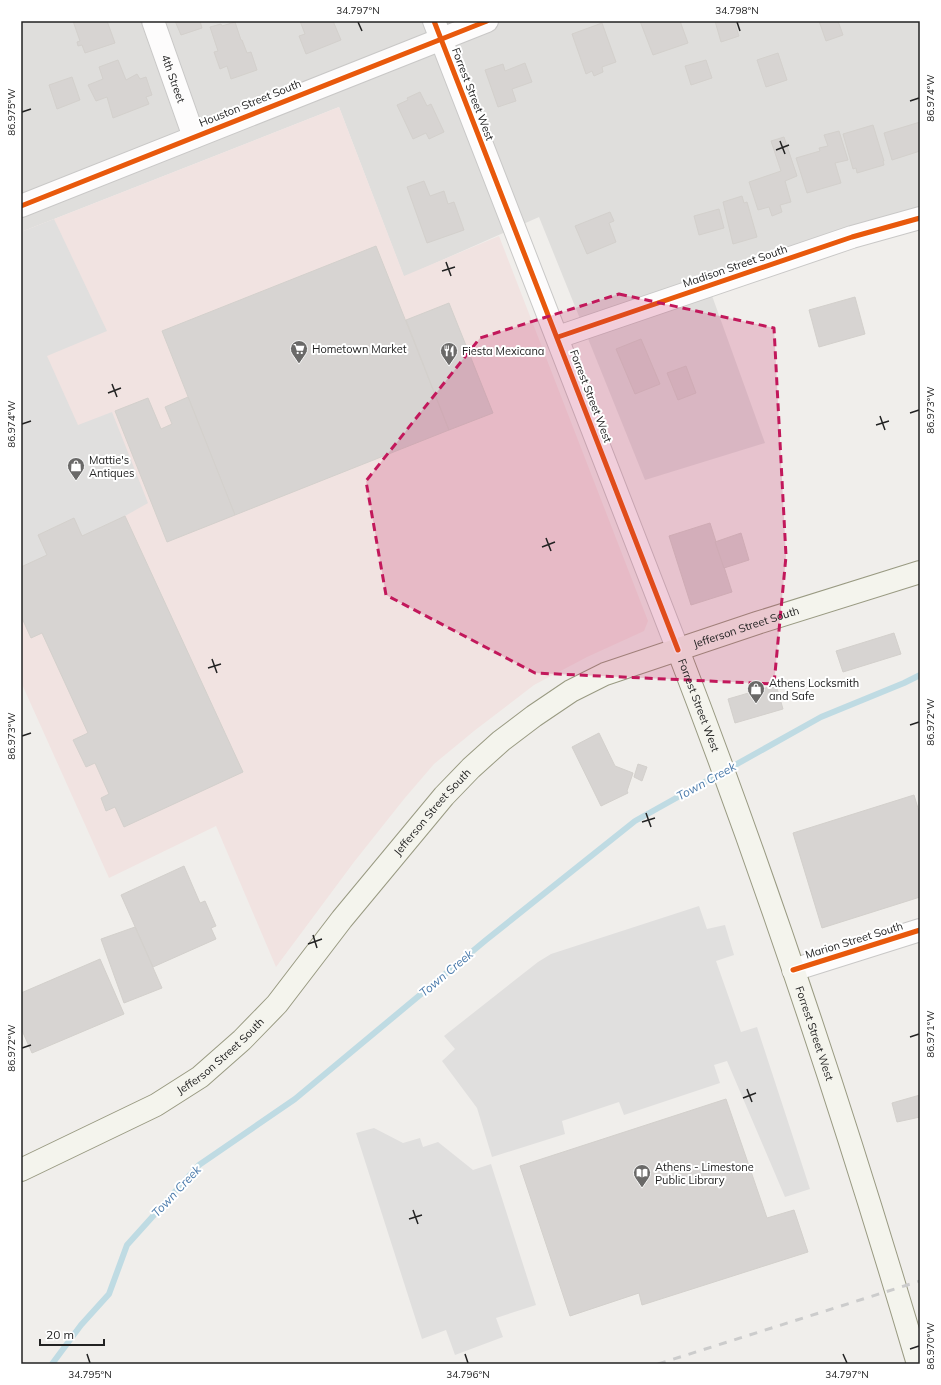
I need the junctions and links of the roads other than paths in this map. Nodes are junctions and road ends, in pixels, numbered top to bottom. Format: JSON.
{"nodes":[{"id":1,"x":153,"y":21,"type":"edge"},
{"id":2,"x":487,"y":21,"type":"edge"},
{"id":3,"x":437,"y":30,"type":"edge"},
{"id":4,"x":194,"y":136,"type":"junction"},
{"id":5,"x":21,"y":206,"type":"edge"},
{"id":6,"x":920,"y":218,"type":"edge"},
{"id":7,"x":558,"y":337,"type":"junction"},
{"id":8,"x":920,"y":572,"type":"edge"},
{"id":9,"x":678,"y":650,"type":"junction"},
{"id":10,"x":920,"y":930,"type":"edge"},
{"id":11,"x":793,"y":970,"type":"junction"},
{"id":12,"x":21,"y":1170,"type":"edge"},
{"id":13,"x":918,"y":1364,"type":"edge"}],
"edges":[{"from":1,"to":4,"type":"street","name":"4th Street"},
{"from":2,"to":3,"type":"street","name":"Houston Street South"},
{"from":3,"to":4,"type":"street","name":"Houston Street South"},
{"from":3,"to":7,"type":"street","name":"Forrest Street West"},
{"from":4,"to":5,"type":"street","name":"Houston Street South"},
{"from":6,"to":7,"type":"street","name":"Madison Street South"},
{"from":7,"to":9,"type":"street","name":"Forrest Street West"},
{"from":8,"to":9,"type":"main road","name":"Jefferson Street South"},
{"from":9,"to":11,"type":"main road","name":"Forrest Street West"},
{"from":9,"to":12,"type":"main road","name":"Jefferson Street South"},
{"from":10,"to":11,"type":"street","name":"Marion Street South"},
{"from":11,"to":13,"type":"main road","name":"Forrest Street West"}]}
